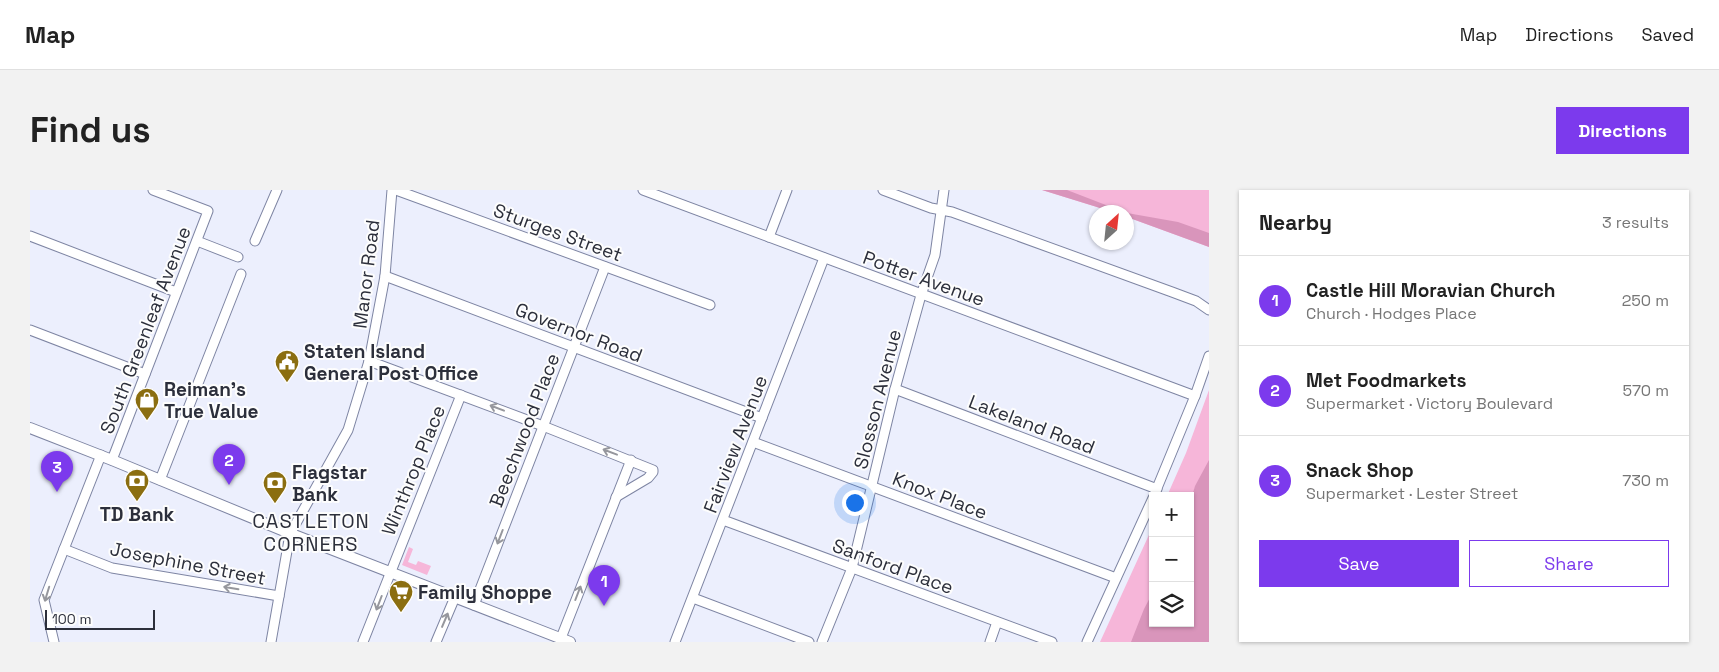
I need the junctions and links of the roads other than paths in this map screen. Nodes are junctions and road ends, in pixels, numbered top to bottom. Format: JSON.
{"nodes":[{"id":1,"x":153,"y":190,"type":"edge"},
{"id":2,"x":277,"y":190,"type":"edge"},
{"id":3,"x":394,"y":190,"type":"edge"},
{"id":4,"x":643,"y":190,"type":"edge"},
{"id":5,"x":787,"y":190,"type":"edge"},
{"id":6,"x":883,"y":190,"type":"edge"},
{"id":7,"x":944,"y":190,"type":"edge"},
{"id":8,"x":942,"y":210,"type":"junction"},
{"id":9,"x":30,"y":236,"type":"edge"},
{"id":10,"x":770,"y":238,"type":"junction"},
{"id":11,"x":197,"y":241,"type":"junction"},
{"id":12,"x":255,"y":241,"type":"dead end"},
{"id":13,"x":238,"y":257,"type":"dead end"},
{"id":14,"x":824,"y":258,"type":"junction"},
{"id":15,"x":605,"y":267,"type":"junction"},
{"id":16,"x":241,"y":274,"type":"dead end"},
{"id":17,"x":384,"y":276,"type":"junction"},
{"id":18,"x":176,"y":292,"type":"junction"},
{"id":19,"x":921,"y":294,"type":"junction"},
{"id":20,"x":710,"y":305,"type":"dead end"},
{"id":21,"x":1209,"y":310,"type":"edge"},
{"id":22,"x":30,"y":330,"type":"edge"},
{"id":23,"x":574,"y":348,"type":"junction"},
{"id":24,"x":1209,"y":356,"type":"edge"},
{"id":25,"x":369,"y":360,"type":"junction"},
{"id":26,"x":145,"y":374,"type":"junction"},
{"id":27,"x":894,"y":389,"type":"junction"},
{"id":28,"x":460,"y":395,"type":"junction"},
{"id":29,"x":1195,"y":396,"type":"junction"},
{"id":30,"x":762,"y":418,"type":"junction"},
{"id":31,"x":543,"y":426,"type":"junction"},
{"id":32,"x":30,"y":428,"type":"edge"},
{"id":33,"x":753,"y":442,"type":"junction"},
{"id":34,"x":101,"y":455,"type":"junction"},
{"id":35,"x":112,"y":460,"type":"junction"},
{"id":36,"x":630,"y":460,"type":"junction"},
{"id":37,"x":160,"y":480,"type":"junction"},
{"id":38,"x":872,"y":486,"type":"junction"},
{"id":39,"x":1150,"y":492,"type":"edge"},
{"id":40,"x":1156,"y":492,"type":"edge"},
{"id":41,"x":616,"y":497,"type":"junction"},
{"id":42,"x":1149,"y":507,"type":"edge"},
{"id":43,"x":723,"y":520,"type":"junction"},
{"id":44,"x":290,"y":534,"type":"junction"},
{"id":45,"x":64,"y":549,"type":"junction"},
{"id":46,"x":852,"y":568,"type":"junction"},
{"id":47,"x":390,"y":573,"type":"junction"},
{"id":48,"x":1116,"y":578,"type":"junction"},
{"id":49,"x":279,"y":596,"type":"junction"},
{"id":50,"x":455,"y":598,"type":"junction"},
{"id":51,"x":692,"y":598,"type":"junction"},
{"id":52,"x":474,"y":605,"type":"junction"},
{"id":53,"x":998,"y":622,"type":"junction"},
{"id":54,"x":566,"y":640,"type":"edge"},
{"id":55,"x":54,"y":642,"type":"edge"},
{"id":56,"x":271,"y":642,"type":"edge"},
{"id":57,"x":363,"y":642,"type":"edge"},
{"id":58,"x":436,"y":642,"type":"edge"},
{"id":59,"x":675,"y":642,"type":"edge"},
{"id":60,"x":809,"y":642,"type":"edge"},
{"id":61,"x":822,"y":642,"type":"edge"},
{"id":62,"x":990,"y":642,"type":"edge"},
{"id":63,"x":1052,"y":642,"type":"edge"},
{"id":64,"x":1087,"y":642,"type":"edge"}],
"edges":[{"from":1,"to":11,"type":"street","name":"South Greenleaf Avenue"},
{"from":2,"to":12,"type":"street"},
{"from":3,"to":15,"type":"street","name":"Sturges Street"},
{"from":3,"to":17,"type":"street","name":"Manor Road"},
{"from":4,"to":10,"type":"street","name":"Potter Avenue"},
{"from":5,"to":10,"type":"street"},
{"from":6,"to":8,"type":"street"},
{"from":7,"to":8,"type":"street","name":"Slosson Avenue"},
{"from":8,"to":19,"type":"street","name":"Slosson Avenue"},
{"from":8,"to":21,"type":"street"},
{"from":9,"to":18,"type":"street"},
{"from":10,"to":14,"type":"street","name":"Potter Avenue"},
{"from":11,"to":13,"type":"street"},
{"from":11,"to":18,"type":"street","name":"South Greenleaf Avenue"},
{"from":14,"to":19,"type":"street","name":"Potter Avenue"},
{"from":14,"to":30,"type":"street","name":"Fairview Avenue"},
{"from":15,"to":20,"type":"street","name":"Sturges Street"},
{"from":15,"to":23,"type":"street","name":"Beechwood Place"},
{"from":16,"to":37,"type":"street"},
{"from":17,"to":23,"type":"street","name":"Governor Road"},
{"from":17,"to":25,"type":"street","name":"Manor Road"},
{"from":18,"to":26,"type":"street","name":"South Greenleaf Avenue"},
{"from":19,"to":27,"type":"street","name":"Slosson Avenue"},
{"from":19,"to":29,"type":"street","name":"Potter Avenue"},
{"from":22,"to":26,"type":"street"},
{"from":23,"to":30,"type":"street","name":"Governor Road"},
{"from":23,"to":31,"type":"street","name":"Beechwood Place"},
{"from":24,"to":29,"type":"street"},
{"from":25,"to":28,"type":"street"},
{"from":25,"to":44,"type":"street","name":"Manor Road"},
{"from":26,"to":35,"type":"street","name":"South Greenleaf Avenue"},
{"from":27,"to":38,"type":"street","name":"Slosson Avenue"},
{"from":27,"to":39,"type":"street","name":"Lakeland Road"},
{"from":31,"to":28,"type":"street","one_way":true},
{"from":28,"to":47,"type":"street","name":"Winthrop Place"},
{"from":29,"to":40,"type":"street"},
{"from":30,"to":33,"type":"street","name":"Fairview Avenue"},
{"from":36,"to":31,"type":"street","one_way":true},
{"from":31,"to":52,"type":"street","name":"Beechwood Place","one_way":true},
{"from":32,"to":34,"type":"main road"},
{"from":33,"to":38,"type":"street","name":"Knox Place"},
{"from":33,"to":43,"type":"street","name":"Fairview Avenue"},
{"from":34,"to":35,"type":"main road"},
{"from":34,"to":45,"type":"street"},
{"from":35,"to":37,"type":"main road"},
{"from":36,"to":41,"type":"street"},
{"from":36,"to":41,"type":"street"},
{"from":37,"to":44,"type":"main road"},
{"from":38,"to":46,"type":"street","name":"Slosson Avenue"},
{"from":38,"to":48,"type":"street","name":"Knox Place"},
{"from":54,"to":41,"type":"street","one_way":true},
{"from":42,"to":48,"type":"street"},
{"from":43,"to":46,"type":"street","name":"Sanford Place"},
{"from":43,"to":51,"type":"street","name":"Fairview Avenue"},
{"from":44,"to":47,"type":"main road"},
{"from":44,"to":49,"type":"street","name":"Manor Road"},
{"from":49,"to":45,"type":"street","name":"Josephine Street","one_way":true},
{"from":45,"to":55,"type":"street","one_way":true},
{"from":46,"to":53,"type":"street","name":"Sanford Place"},
{"from":46,"to":61,"type":"street","name":"Slosson Avenue"},
{"from":47,"to":50,"type":"main road"},
{"from":47,"to":57,"type":"street","name":"Winthrop Place","one_way":true},
{"from":48,"to":64,"type":"street"},
{"from":49,"to":56,"type":"street","name":"Manor Road"},
{"from":50,"to":52,"type":"main road"},
{"from":58,"to":50,"type":"street","one_way":true},
{"from":51,"to":59,"type":"street","name":"Fairview Avenue"},
{"from":51,"to":60,"type":"street"},
{"from":52,"to":54,"type":"main road"},
{"from":53,"to":62,"type":"street"},
{"from":53,"to":63,"type":"street","name":"Sanford Place"}]}
